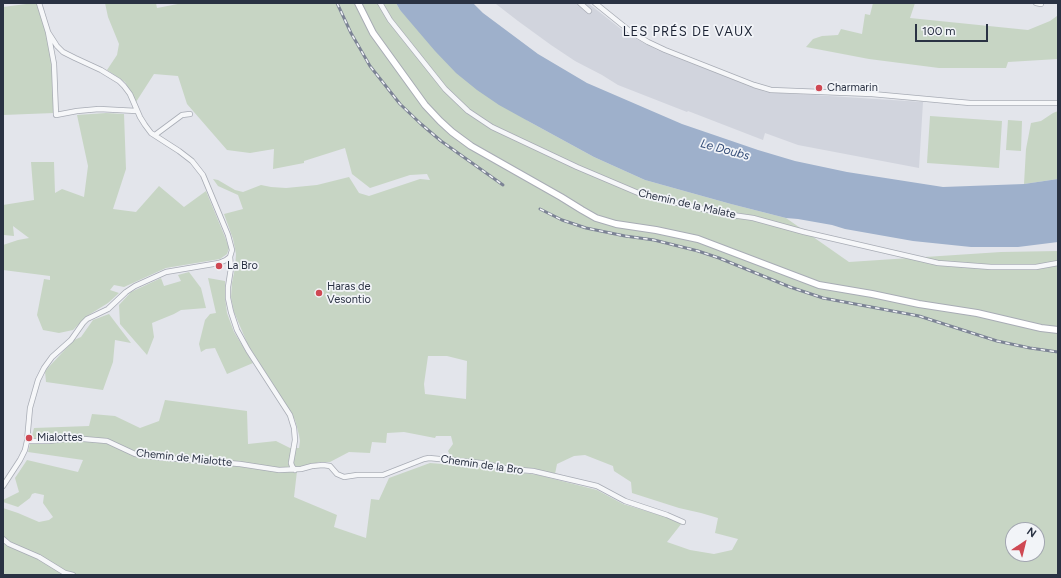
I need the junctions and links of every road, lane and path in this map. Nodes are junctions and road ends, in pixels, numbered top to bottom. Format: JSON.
{"nodes":[{"id":1,"x":39,"y":3,"type":"edge"},
{"id":2,"x":358,"y":3,"type":"edge"},
{"id":3,"x":380,"y":3,"type":"edge"},
{"id":4,"x":580,"y":3,"type":"edge"},
{"id":5,"x":595,"y":3,"type":"edge"},
{"id":6,"x":589,"y":11,"type":"dead end"},
{"id":7,"x":48,"y":32,"type":"junction"},
{"id":8,"x":1058,"y":104,"type":"edge"},
{"id":9,"x":137,"y":111,"type":"junction"},
{"id":10,"x":190,"y":114,"type":"dead end"},
{"id":11,"x":155,"y":135,"type":"junction"},
{"id":12,"x":230,"y":257,"type":"junction"},
{"id":13,"x":1058,"y":263,"type":"edge"},
{"id":14,"x":1058,"y":330,"type":"edge"},
{"id":15,"x":27,"y":441,"type":"junction"},
{"id":16,"x":295,"y":470,"type":"junction"},
{"id":17,"x":3,"y":486,"type":"edge"},
{"id":18,"x":683,"y":522,"type":"dead end"},
{"id":19,"x":3,"y":539,"type":"edge"},
{"id":20,"x":72,"y":575,"type":"edge"}],
"edges":[{"from":1,"to":7,"type":"street"},
{"from":2,"to":14,"type":"main road"},
{"from":3,"to":13,"type":"street","name":"Chemin de la Malate"},
{"from":4,"to":6,"type":"street"},
{"from":5,"to":8,"type":"street"},
{"from":7,"to":9,"type":"street"},
{"from":7,"to":9,"type":"street"},
{"from":9,"to":11,"type":"street"},
{"from":10,"to":11,"type":"street"},
{"from":11,"to":12,"type":"street"},
{"from":12,"to":15,"type":"street"},
{"from":12,"to":16,"type":"street"},
{"from":15,"to":16,"type":"street","name":"Chemin de Mialotte"},
{"from":15,"to":17,"type":"street"},
{"from":16,"to":18,"type":"street","name":"Chemin de la Bro"},
{"from":19,"to":20,"type":"street"}]}
